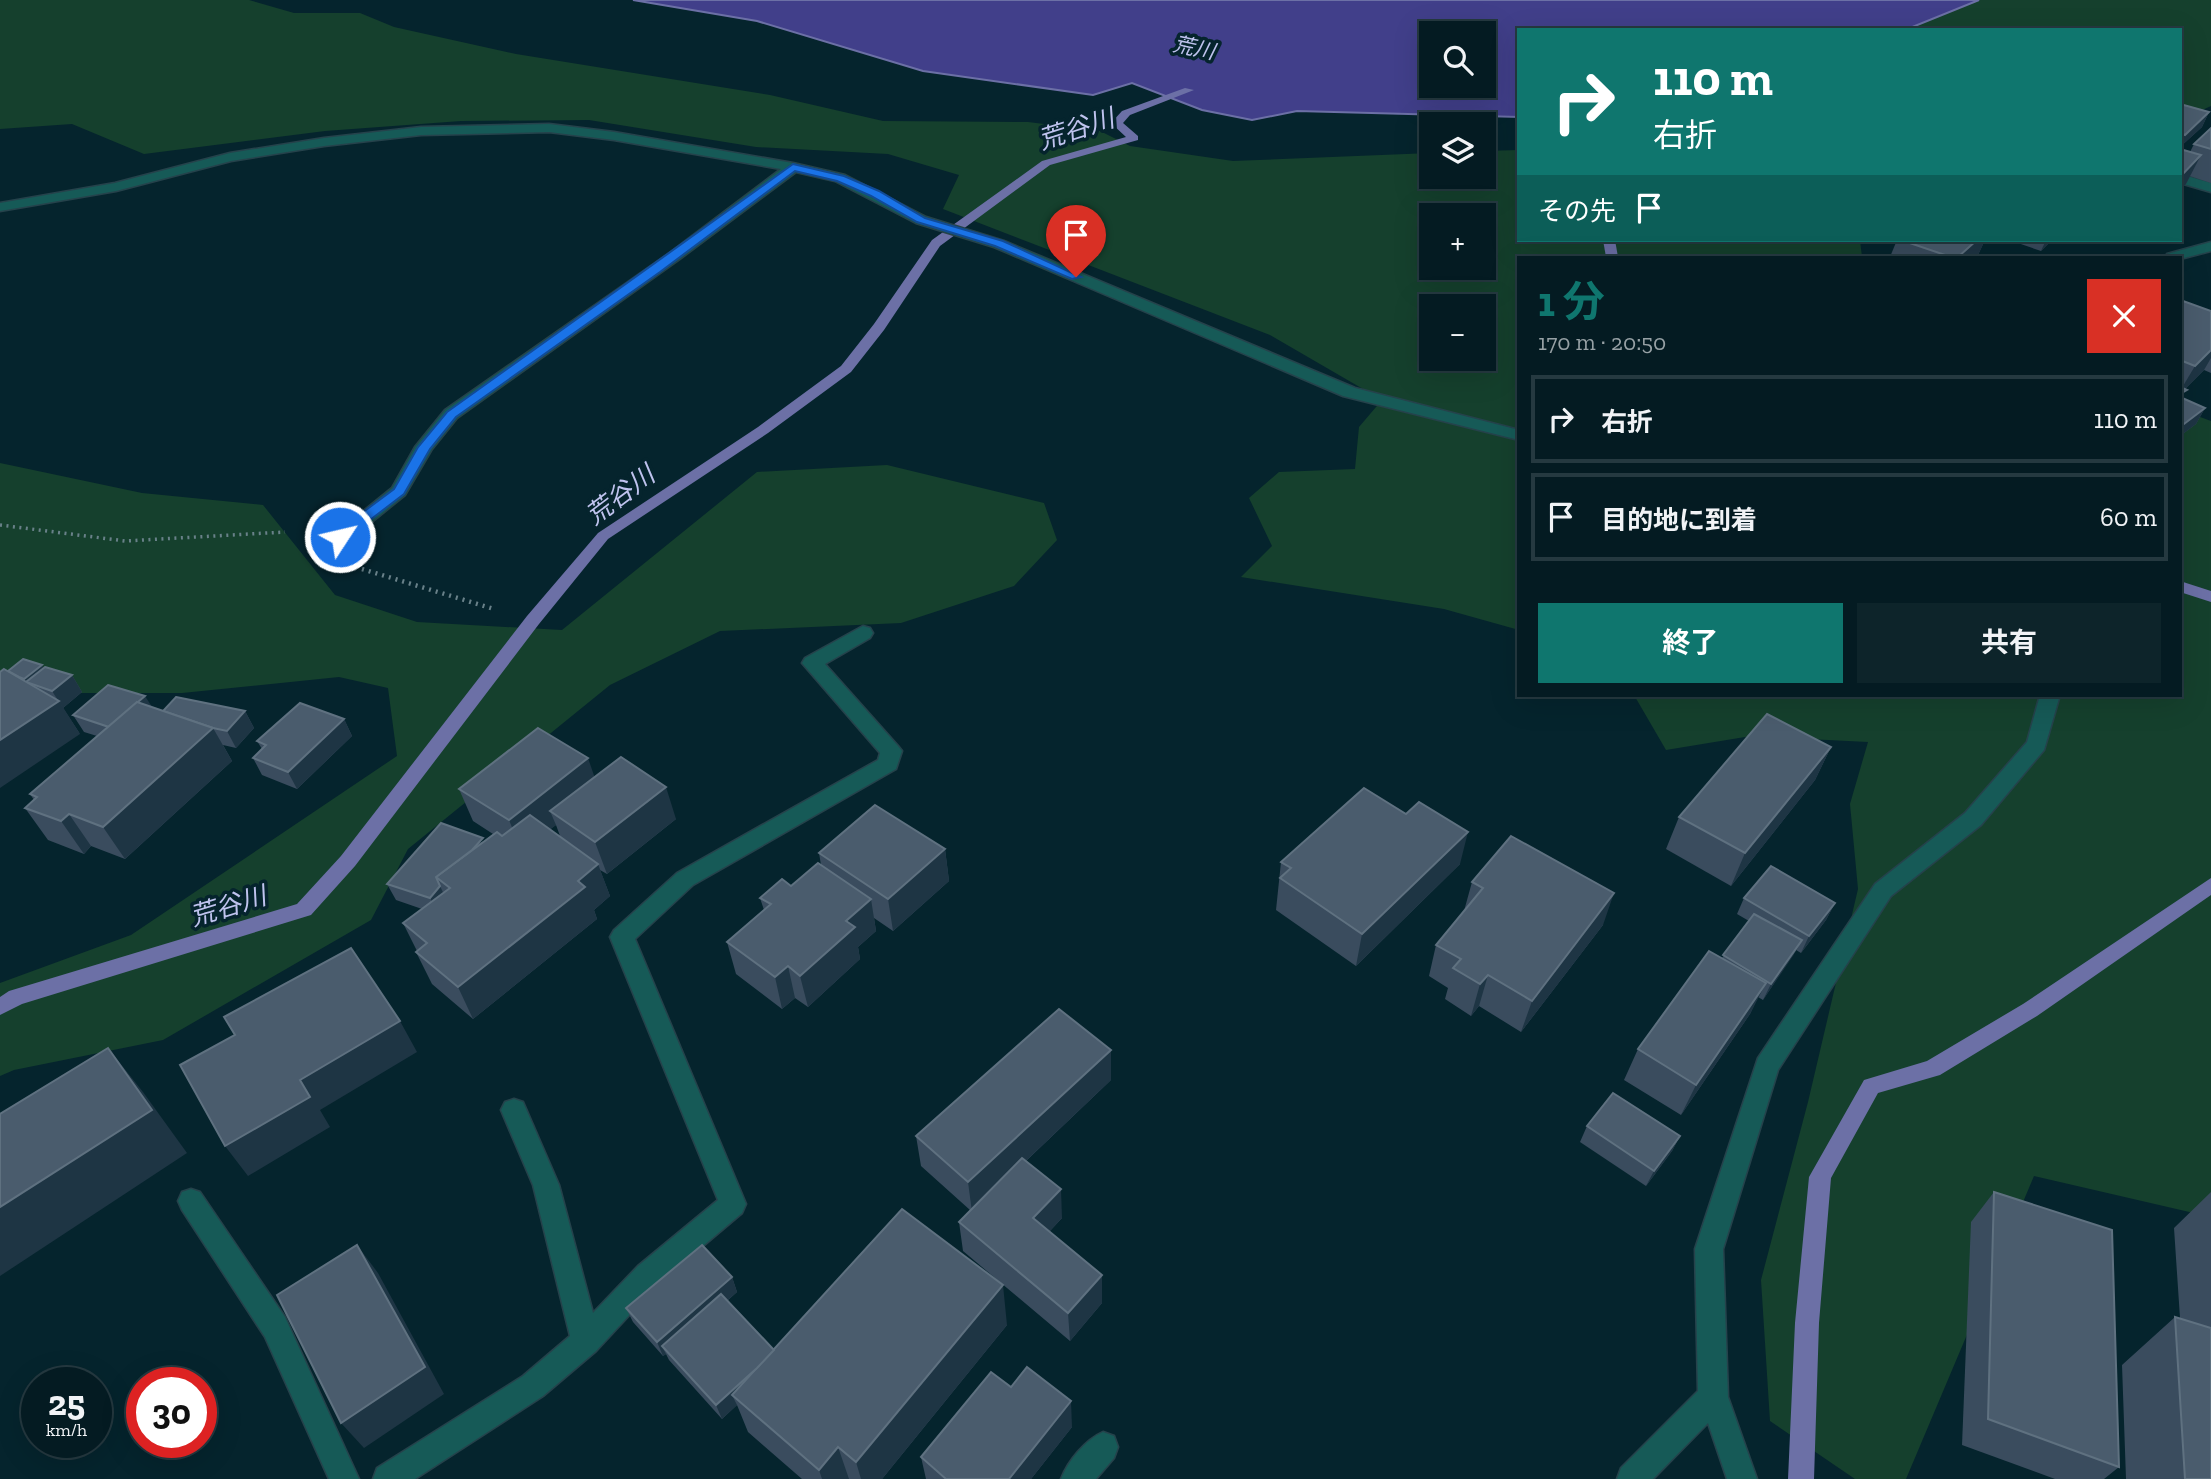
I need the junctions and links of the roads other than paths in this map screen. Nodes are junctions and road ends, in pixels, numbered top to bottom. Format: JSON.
{"nodes":[{"id":1,"x":793,"y":167,"type":"junction"},
{"id":2,"x":2182,"y":179,"type":"edge"},
{"id":3,"x":2211,"y":188,"type":"edge"},
{"id":4,"x":0,"y":207,"type":"edge"},
{"id":5,"x":2211,"y":246,"type":"edge"},
{"id":6,"x":2176,"y":256,"type":"edge"},
{"id":7,"x":1517,"y":434,"type":"edge"},
{"id":8,"x":321,"y":548,"type":"road end"},
{"id":9,"x":863,"y":634,"type":"dead end"},
{"id":10,"x":2049,"y":697,"type":"edge"},
{"id":11,"x":514,"y":1110,"type":"dead end"},
{"id":12,"x":191,"y":1201,"type":"dead end"},
{"id":13,"x":586,"y":1341,"type":"junction"},
{"id":14,"x":1713,"y":1397,"type":"junction"},
{"id":15,"x":1103,"y":1447,"type":"dead end"},
{"id":16,"x":344,"y":1479,"type":"edge"},
{"id":17,"x":388,"y":1479,"type":"edge"},
{"id":18,"x":1076,"y":1479,"type":"edge"},
{"id":19,"x":1632,"y":1479,"type":"edge"},
{"id":20,"x":1742,"y":1479,"type":"edge"}],
"edges":[{"from":1,"to":4,"type":"street"},
{"from":1,"to":7,"type":"street"},
{"from":1,"to":8,"type":"street"},
{"from":2,"to":3,"type":"street"},
{"from":5,"to":6,"type":"street"},
{"from":9,"to":13,"type":"street"},
{"from":10,"to":14,"type":"street"},
{"from":11,"to":13,"type":"street"},
{"from":12,"to":16,"type":"street"},
{"from":13,"to":17,"type":"street"},
{"from":14,"to":19,"type":"street"},
{"from":14,"to":20,"type":"street"},
{"from":15,"to":18,"type":"street"}]}
